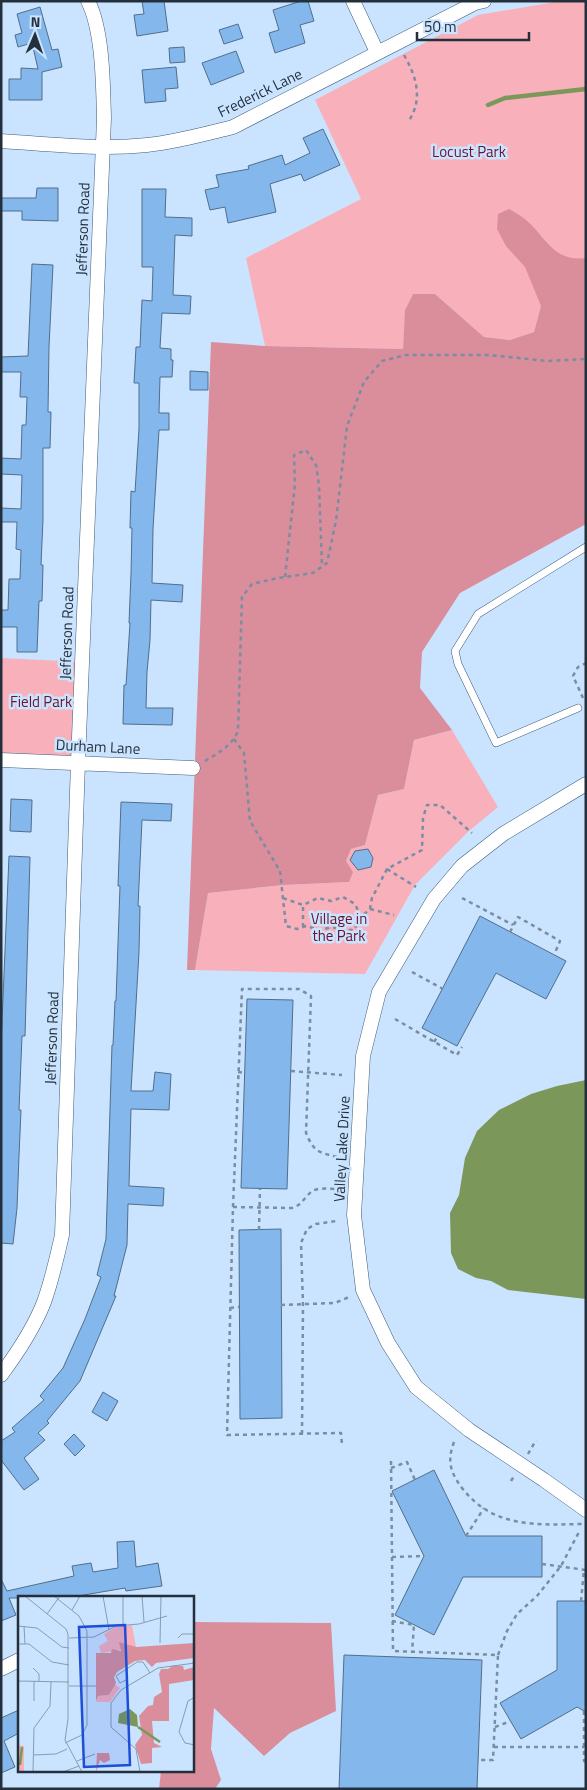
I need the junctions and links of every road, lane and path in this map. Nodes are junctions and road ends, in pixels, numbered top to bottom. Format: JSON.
{"nodes":[{"id":1,"x":88,"y":1,"type":"edge"},
{"id":2,"x":353,"y":1,"type":"edge"},
{"id":3,"x":484,"y":1,"type":"edge"},
{"id":4,"x":397,"y":43,"type":"junction"},
{"id":5,"x":377,"y":52,"type":"junction"},
{"id":6,"x":408,"y":122,"type":"dead end"},
{"id":7,"x":1,"y":142,"type":"edge"},
{"id":8,"x":102,"y":147,"type":"junction"},
{"id":9,"x":586,"y":359,"type":"edge"},
{"id":10,"x":586,"y":547,"type":"edge"},
{"id":11,"x":322,"y":567,"type":"junction"},
{"id":12,"x":285,"y":577,"type":"junction"},
{"id":13,"x":586,"y":663,"type":"edge"},
{"id":14,"x":586,"y":702,"type":"edge"},
{"id":15,"x":578,"y":708,"type":"dead end"},
{"id":16,"x":234,"y":739,"type":"junction"},
{"id":17,"x":1,"y":760,"type":"edge"},
{"id":18,"x":78,"y":762,"type":"junction"},
{"id":19,"x":193,"y":768,"type":"joint"},
{"id":20,"x":586,"y":784,"type":"edge"},
{"id":21,"x":472,"y":833,"type":"dead end"},
{"id":22,"x":387,"y":869,"type":"junction"},
{"id":23,"x":416,"y":887,"type":"dead end"},
{"id":24,"x":283,"y":898,"type":"junction"},
{"id":25,"x":462,"y":898,"type":"dead end"},
{"id":26,"x":304,"y":905,"type":"junction"},
{"id":27,"x":370,"y":909,"type":"junction"},
{"id":28,"x":394,"y":915,"type":"dead end"},
{"id":29,"x":360,"y":917,"type":"junction"},
{"id":30,"x":514,"y":925,"type":"junction"},
{"id":31,"x":303,"y":927,"type":"junction"},
{"id":32,"x":510,"y":932,"type":"dead end"},
{"id":33,"x":554,"y":955,"type":"dead end"},
{"id":34,"x":412,"y":972,"type":"dead end"},
{"id":35,"x":443,"y":989,"type":"dead end"},
{"id":36,"x":395,"y":1019,"type":"dead end"},
{"id":37,"x":438,"y":1036,"type":"dead end"},
{"id":38,"x":434,"y":1042,"type":"junction"},
{"id":39,"x":462,"y":1047,"type":"dead end"},
{"id":40,"x":291,"y":1071,"type":"dead end"},
{"id":41,"x":238,"y":1072,"type":"junction"},
{"id":42,"x":308,"y":1072,"type":"junction"},
{"id":43,"x":245,"y":1073,"type":"dead end"},
{"id":44,"x":342,"y":1075,"type":"dead end"},
{"id":45,"x":337,"y":1157,"type":"dead end"},
{"id":46,"x":260,"y":1189,"type":"dead end"},
{"id":47,"x":336,"y":1189,"type":"dead end"},
{"id":48,"x":233,"y":1207,"type":"junction"},
{"id":49,"x":259,"y":1208,"type":"junction"},
{"id":50,"x":336,"y":1220,"type":"dead end"},
{"id":51,"x":259,"y":1230,"type":"dead end"},
{"id":52,"x":349,"y":1297,"type":"dead end"},
{"id":53,"x":281,"y":1305,"type":"dead end"},
{"id":54,"x":303,"y":1306,"type":"junction"},
{"id":55,"x":239,"y":1307,"type":"dead end"},
{"id":56,"x":230,"y":1308,"type":"junction"},
{"id":57,"x":1,"y":1375,"type":"edge"},
{"id":58,"x":302,"y":1434,"type":"junction"},
{"id":59,"x":454,"y":1442,"type":"dead end"},
{"id":60,"x":342,"y":1446,"type":"dead end"},
{"id":61,"x":391,"y":1461,"type":"dead end"},
{"id":62,"x":391,"y":1468,"type":"junction"},
{"id":63,"x":415,"y":1480,"type":"dead end"},
{"id":64,"x":484,"y":1508,"type":"junction"},
{"id":65,"x":586,"y":1510,"type":"edge"},
{"id":66,"x":586,"y":1524,"type":"edge"},
{"id":67,"x":579,"y":1532,"type":"dead end"},
{"id":68,"x":466,"y":1536,"type":"dead end"},
{"id":69,"x":424,"y":1556,"type":"dead end"},
{"id":70,"x":392,"y":1557,"type":"junction"},
{"id":71,"x":542,"y":1564,"type":"dead end"},
{"id":72,"x":561,"y":1566,"type":"junction"},
{"id":73,"x":585,"y":1570,"type":"edge"},
{"id":74,"x":581,"y":1601,"type":"dead end"},
{"id":75,"x":392,"y":1621,"type":"junction"},
{"id":76,"x":412,"y":1652,"type":"junction"},
{"id":77,"x":498,"y":1655,"type":"junction"},
{"id":78,"x":18,"y":1660,"type":"edge"},
{"id":79,"x":1,"y":1669,"type":"edge"},
{"id":80,"x":584,"y":1711,"type":"dead end"},
{"id":81,"x":511,"y":1721,"type":"dead end"},
{"id":82,"x":495,"y":1727,"type":"junction"},
{"id":83,"x":494,"y":1747,"type":"junction"},
{"id":84,"x":584,"y":1747,"type":"junction"},
{"id":85,"x":478,"y":1760,"type":"dead end"},
{"id":86,"x":586,"y":1761,"type":"edge"}],
"edges":[{"from":1,"to":8,"type":"street","name":"Jefferson Road"},
{"from":2,"to":5,"type":"street"},
{"from":3,"to":4,"type":"street","name":"Frederick Lane"},
{"from":4,"to":5,"type":"street","name":"Frederick Lane"},
{"from":4,"to":6,"type":"path"},
{"from":5,"to":8,"type":"street","name":"Frederick Lane"},
{"from":7,"to":8,"type":"street","name":"Frederick Lane"},
{"from":8,"to":18,"type":"street","name":"Jefferson Road"},
{"from":9,"to":11,"type":"path"},
{"from":10,"to":15,"type":"lane"},
{"from":11,"to":12,"type":"path"},
{"from":11,"to":12,"type":"path"},
{"from":12,"to":16,"type":"path"},
{"from":13,"to":14,"type":"path"},
{"from":16,"to":19,"type":"path"},
{"from":16,"to":24,"type":"path"},
{"from":17,"to":18,"type":"street","name":"Durham Lane"},
{"from":18,"to":19,"type":"street","name":"Durham Lane"},
{"from":18,"to":57,"type":"street","name":"Jefferson Road"},
{"from":20,"to":65,"type":"street","name":"Valley Lake Drive"},
{"from":21,"to":22,"type":"path"},
{"from":22,"to":23,"type":"path"},
{"from":22,"to":27,"type":"path"},
{"from":24,"to":26,"type":"path"},
{"from":24,"to":31,"type":"path"},
{"from":25,"to":30,"type":"path"},
{"from":26,"to":29,"type":"path"},
{"from":26,"to":31,"type":"path"},
{"from":27,"to":28,"type":"path"},
{"from":27,"to":29,"type":"path"},
{"from":29,"to":31,"type":"path"},
{"from":30,"to":32,"type":"path"},
{"from":30,"to":33,"type":"path"},
{"from":34,"to":35,"type":"path"},
{"from":36,"to":38,"type":"path"},
{"from":37,"to":38,"type":"path"},
{"from":38,"to":39,"type":"path"},
{"from":40,"to":42,"type":"path"},
{"from":41,"to":42,"type":"path"},
{"from":41,"to":43,"type":"path"},
{"from":41,"to":48,"type":"path"},
{"from":42,"to":44,"type":"path"},
{"from":42,"to":45,"type":"path"},
{"from":46,"to":49,"type":"path"},
{"from":47,"to":49,"type":"path"},
{"from":48,"to":49,"type":"path"},
{"from":48,"to":56,"type":"path"},
{"from":49,"to":51,"type":"path"},
{"from":50,"to":54,"type":"path"},
{"from":52,"to":54,"type":"path"},
{"from":53,"to":54,"type":"path"},
{"from":54,"to":58,"type":"path"},
{"from":55,"to":56,"type":"path"},
{"from":56,"to":58,"type":"path"},
{"from":58,"to":60,"type":"path"},
{"from":59,"to":64,"type":"path"},
{"from":61,"to":62,"type":"path"},
{"from":62,"to":63,"type":"path"},
{"from":62,"to":70,"type":"path"},
{"from":64,"to":66,"type":"path"},
{"from":64,"to":68,"type":"path"},
{"from":67,"to":72,"type":"path"},
{"from":69,"to":70,"type":"path"},
{"from":70,"to":75,"type":"path"},
{"from":71,"to":72,"type":"path"},
{"from":72,"to":73,"type":"path"},
{"from":72,"to":77,"type":"path"},
{"from":73,"to":74,"type":"path"},
{"from":75,"to":76,"type":"path"},
{"from":75,"to":76,"type":"path"},
{"from":76,"to":77,"type":"path"},
{"from":77,"to":82,"type":"path"},
{"from":78,"to":79,"type":"street"},
{"from":80,"to":84,"type":"path"},
{"from":81,"to":82,"type":"path"},
{"from":82,"to":83,"type":"path"},
{"from":83,"to":84,"type":"path"},
{"from":83,"to":85,"type":"path"},
{"from":84,"to":86,"type":"path"}]}
